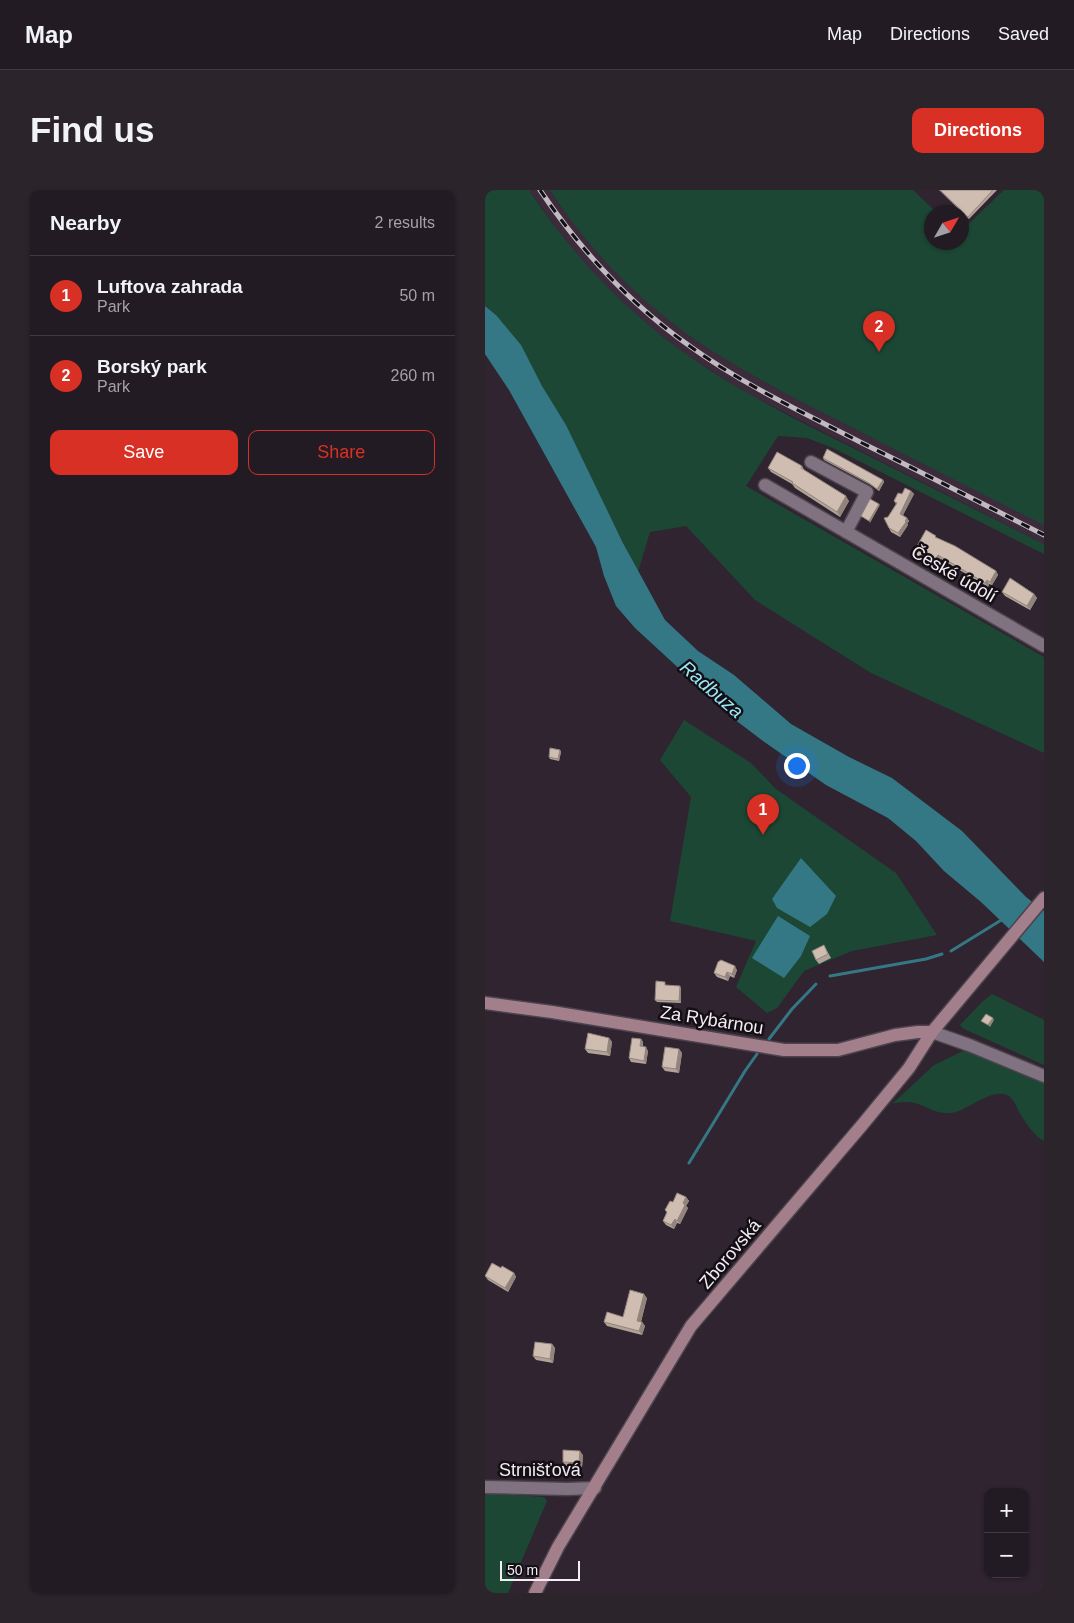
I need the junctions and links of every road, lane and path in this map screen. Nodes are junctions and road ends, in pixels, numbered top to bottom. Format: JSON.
{"nodes":[{"id":1,"x":811,"y":462,"type":"dead end"},
{"id":2,"x":765,"y":485,"type":"dead end"},
{"id":3,"x":846,"y":532,"type":"junction"},
{"id":4,"x":1044,"y":646,"type":"edge"},
{"id":5,"x":1044,"y":898,"type":"edge"},
{"id":6,"x":485,"y":1003,"type":"edge"},
{"id":7,"x":932,"y":1032,"type":"junction"},
{"id":8,"x":1044,"y":1076,"type":"edge"},
{"id":9,"x":485,"y":1487,"type":"edge"},
{"id":10,"x":595,"y":1488,"type":"junction"},
{"id":11,"x":535,"y":1593,"type":"edge"}],
"edges":[{"from":1,"to":3,"type":"street"},
{"from":2,"to":3,"type":"street","name":"České údolí"},
{"from":3,"to":4,"type":"street","name":"České údolí"},
{"from":5,"to":7,"type":"street","name":"Zborovská"},
{"from":6,"to":7,"type":"street","name":"Za Rybárnou"},
{"from":7,"to":8,"type":"street"},
{"from":7,"to":10,"type":"street","name":"Zborovská"},
{"from":9,"to":10,"type":"street","name":"Strnišťová"},
{"from":10,"to":11,"type":"street","name":"Zborovská"}]}
